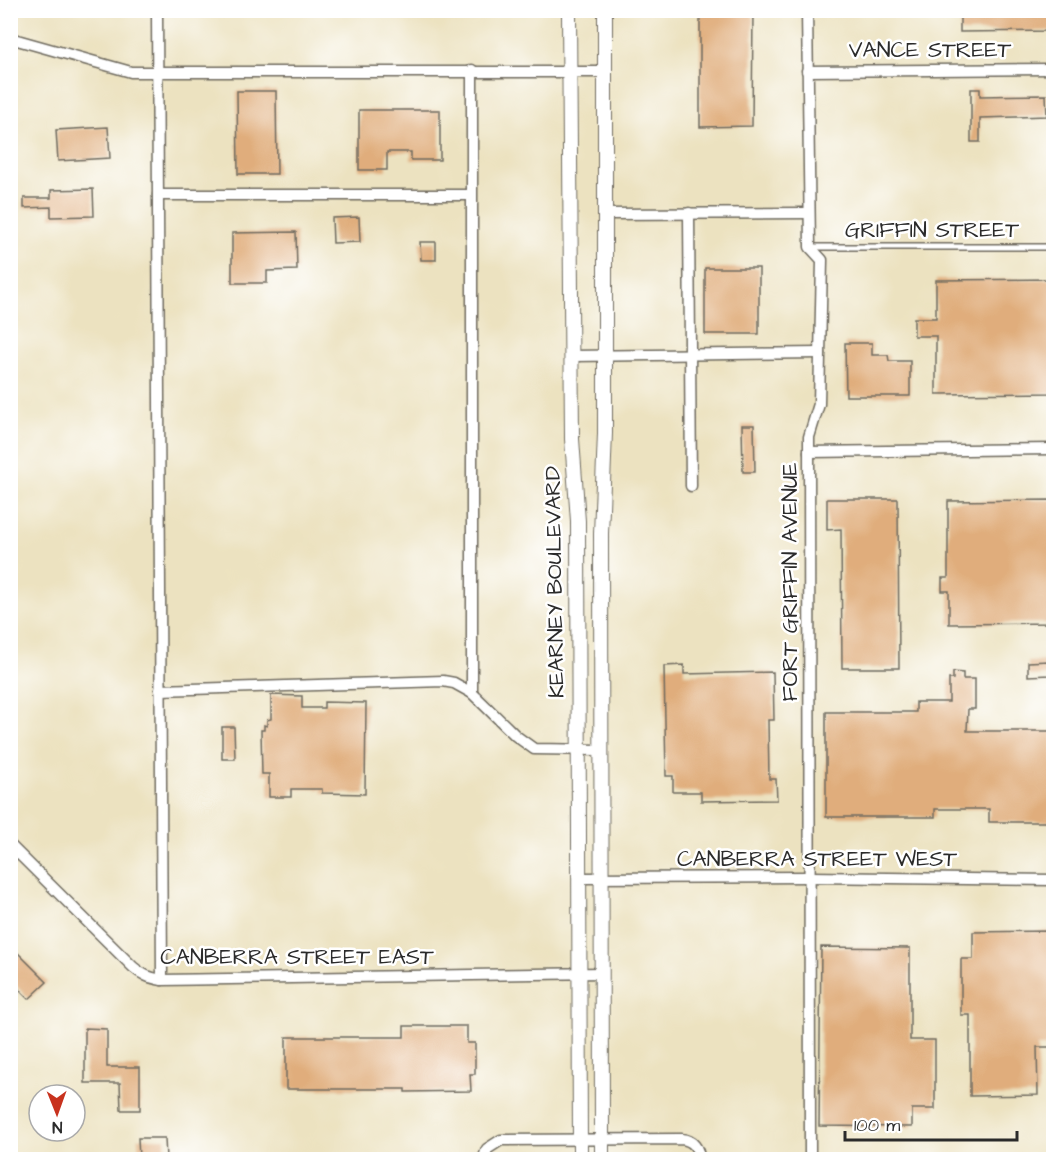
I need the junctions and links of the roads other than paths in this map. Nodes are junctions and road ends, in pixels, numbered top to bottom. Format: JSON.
{"nodes":[{"id":1,"x":157,"y":10,"type":"edge"},
{"id":2,"x":569,"y":10,"type":"edge"},
{"id":3,"x":605,"y":10,"type":"edge"},
{"id":4,"x":807,"y":10,"type":"edge"},
{"id":5,"x":10,"y":38,"type":"edge"},
{"id":6,"x":1053,"y":69,"type":"edge"},
{"id":7,"x":472,"y":70,"type":"junction"},
{"id":8,"x":570,"y":71,"type":"junction"},
{"id":9,"x":807,"y":71,"type":"junction"},
{"id":10,"x":157,"y":72,"type":"junction"},
{"id":11,"x":606,"y":72,"type":"junction"},
{"id":12,"x":159,"y":195,"type":"junction"},
{"id":13,"x":471,"y":195,"type":"junction"},
{"id":14,"x":689,"y":213,"type":"junction"},
{"id":15,"x":809,"y":213,"type":"junction"},
{"id":16,"x":605,"y":214,"type":"junction"},
{"id":17,"x":810,"y":247,"type":"junction"},
{"id":18,"x":1053,"y":247,"type":"edge"},
{"id":19,"x":820,"y":353,"type":"junction"},
{"id":20,"x":690,"y":355,"type":"junction"},
{"id":21,"x":573,"y":356,"type":"junction"},
{"id":22,"x":605,"y":356,"type":"junction"},
{"id":23,"x":1053,"y":449,"type":"edge"},
{"id":24,"x":809,"y":452,"type":"junction"},
{"id":25,"x":691,"y":486,"type":"dead end"},
{"id":26,"x":160,"y":690,"type":"junction"},
{"id":27,"x":472,"y":693,"type":"junction"},
{"id":28,"x":579,"y":750,"type":"junction"},
{"id":29,"x":601,"y":750,"type":"junction"},
{"id":30,"x":10,"y":845,"type":"edge"},
{"id":31,"x":810,"y":877,"type":"junction"},
{"id":32,"x":580,"y":878,"type":"junction"},
{"id":33,"x":603,"y":878,"type":"junction"},
{"id":34,"x":1053,"y":880,"type":"edge"},
{"id":35,"x":580,"y":973,"type":"junction"},
{"id":36,"x":602,"y":973,"type":"junction"},
{"id":37,"x":162,"y":980,"type":"junction"},
{"id":38,"x":602,"y":1146,"type":"junction"},
{"id":39,"x":580,"y":1147,"type":"junction"},
{"id":40,"x":483,"y":1160,"type":"edge"},
{"id":41,"x":699,"y":1160,"type":"edge"},
{"id":42,"x":810,"y":1160,"type":"edge"}],
"edges":[{"from":1,"to":10,"type":"street"},
{"from":2,"to":8,"type":"street","name":"KEARNEY BOULEVARD"},
{"from":3,"to":11,"type":"street","name":"KEARNEY BOULEVARD"},
{"from":4,"to":9,"type":"street","name":"FORT GRIFFIN AVENUE"},
{"from":5,"to":10,"type":"street"},
{"from":6,"to":9,"type":"street","name":"VANCE STREET"},
{"from":7,"to":8,"type":"street"},
{"from":7,"to":10,"type":"street"},
{"from":7,"to":13,"type":"street"},
{"from":8,"to":11,"type":"street"},
{"from":8,"to":21,"type":"street","name":"KEARNEY BOULEVARD"},
{"from":9,"to":15,"type":"street","name":"FORT GRIFFIN AVENUE"},
{"from":10,"to":12,"type":"street"},
{"from":11,"to":16,"type":"street","name":"KEARNEY BOULEVARD"},
{"from":12,"to":13,"type":"street"},
{"from":12,"to":26,"type":"street"},
{"from":13,"to":27,"type":"street"},
{"from":14,"to":15,"type":"street"},
{"from":14,"to":16,"type":"street"},
{"from":14,"to":20,"type":"street"},
{"from":15,"to":17,"type":"street","name":"FORT GRIFFIN AVENUE"},
{"from":16,"to":22,"type":"street","name":"KEARNEY BOULEVARD"},
{"from":17,"to":18,"type":"lane","name":"GRIFFIN STREET"},
{"from":17,"to":19,"type":"street","name":"FORT GRIFFIN AVENUE"},
{"from":19,"to":20,"type":"street"},
{"from":19,"to":24,"type":"street","name":"FORT GRIFFIN AVENUE"},
{"from":20,"to":22,"type":"street"},
{"from":20,"to":25,"type":"street"},
{"from":21,"to":22,"type":"street"},
{"from":21,"to":28,"type":"street","name":"KEARNEY BOULEVARD"},
{"from":22,"to":29,"type":"street","name":"KEARNEY BOULEVARD"},
{"from":23,"to":24,"type":"street"},
{"from":24,"to":31,"type":"street","name":"FORT GRIFFIN AVENUE"},
{"from":26,"to":27,"type":"street"},
{"from":26,"to":37,"type":"street"},
{"from":27,"to":28,"type":"street"},
{"from":28,"to":29,"type":"street"},
{"from":28,"to":32,"type":"street","name":"KEARNEY BOULEVARD"},
{"from":29,"to":33,"type":"street","name":"KEARNEY BOULEVARD"},
{"from":30,"to":37,"type":"street","name":"CANBERRA STREET EAST"},
{"from":31,"to":33,"type":"street","name":"CANBERRA STREET WEST"},
{"from":31,"to":34,"type":"street","name":"CANBERRA STREET WEST"},
{"from":31,"to":42,"type":"street","name":"FORT GRIFFIN AVENUE"},
{"from":32,"to":33,"type":"street","name":"CANBERRA STREET WEST"},
{"from":32,"to":35,"type":"street","name":"KEARNEY BOULEVARD"},
{"from":33,"to":36,"type":"street","name":"KEARNEY BOULEVARD"},
{"from":35,"to":36,"type":"street","name":"CANBERRA STREET EAST"},
{"from":35,"to":37,"type":"street","name":"CANBERRA STREET EAST"},
{"from":35,"to":39,"type":"street","name":"KEARNEY BOULEVARD"},
{"from":36,"to":38,"type":"street","name":"KEARNEY BOULEVARD"},
{"from":38,"to":39,"type":"street"},
{"from":38,"to":41,"type":"street"},
{"from":39,"to":40,"type":"street"}]}
